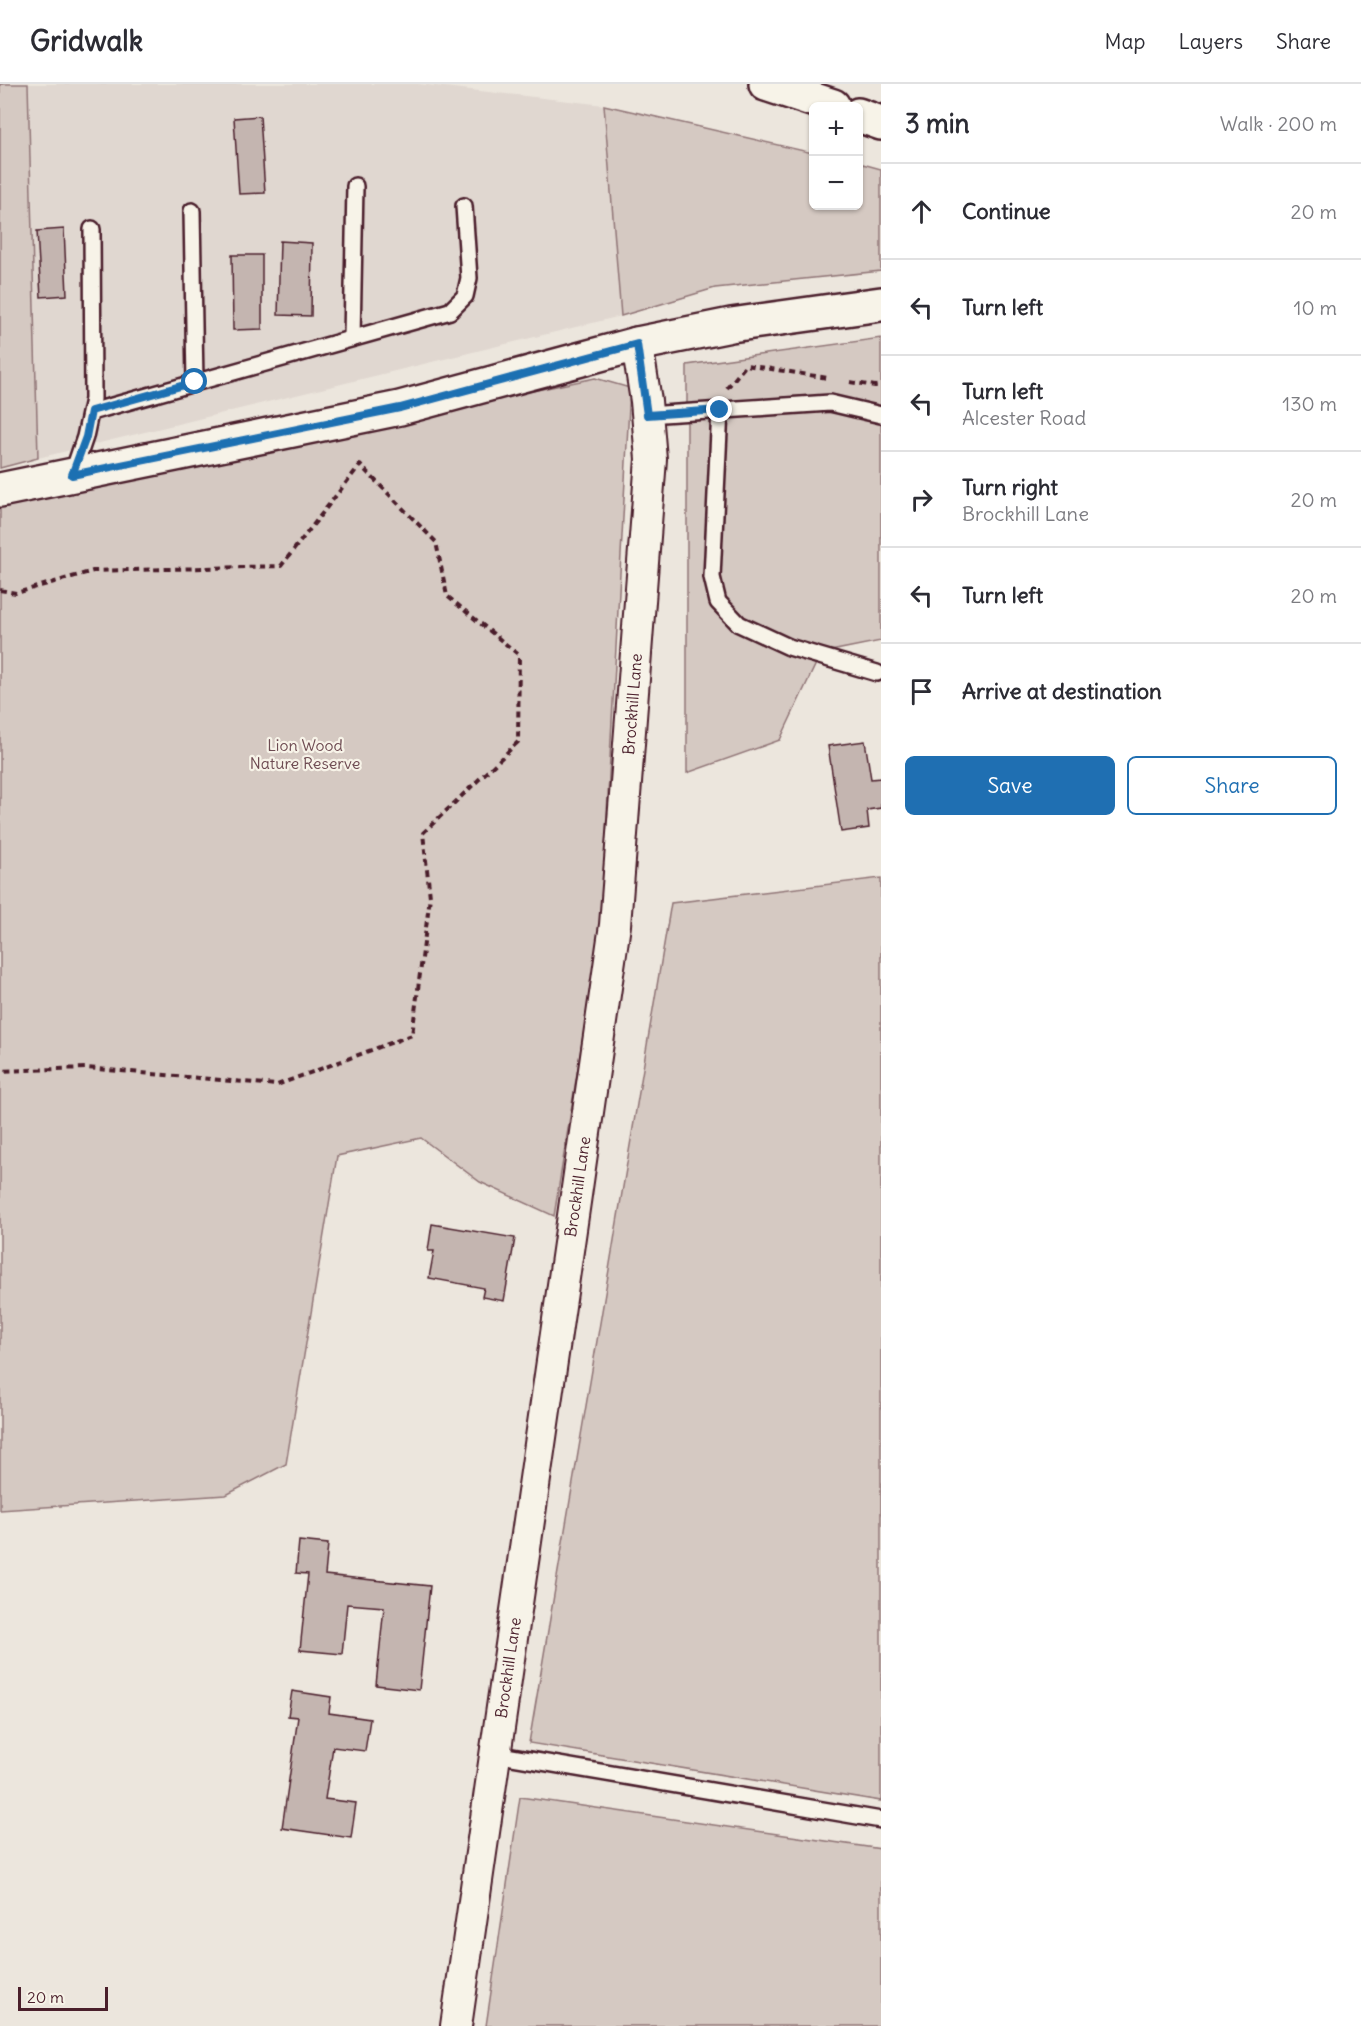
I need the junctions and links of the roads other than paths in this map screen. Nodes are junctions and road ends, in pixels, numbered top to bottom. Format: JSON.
{"nodes":[{"id":1,"x":766,"y":84,"type":"edge"},
{"id":2,"x":821,"y":102,"type":"edge"},
{"id":3,"x":863,"y":117,"type":"edge"},
{"id":4,"x":881,"y":123,"type":"edge"},
{"id":5,"x":355,"y":186,"type":"dead end"},
{"id":6,"x":464,"y":206,"type":"dead end"},
{"id":7,"x":192,"y":211,"type":"dead end"},
{"id":8,"x":92,"y":230,"type":"dead end"},
{"id":9,"x":881,"y":304,"type":"edge"},
{"id":10,"x":352,"y":338,"type":"junction"},
{"id":11,"x":637,"y":344,"type":"junction"},
{"id":12,"x":195,"y":382,"type":"junction"},
{"id":13,"x":720,"y":410,"type":"junction"},
{"id":14,"x":91,"y":411,"type":"junction"},
{"id":15,"x":647,"y":415,"type":"junction"},
{"id":16,"x":881,"y":415,"type":"edge"},
{"id":17,"x":72,"y":475,"type":"junction"},
{"id":18,"x":0,"y":490,"type":"edge"},
{"id":19,"x":878,"y":673,"type":"dead end"},
{"id":20,"x":495,"y":1754,"type":"junction"},
{"id":21,"x":881,"y":1820,"type":"edge"},
{"id":22,"x":456,"y":2026,"type":"edge"}],
"edges":[{"from":1,"to":2,"type":"main road"},
{"from":3,"to":4,"type":"main road"},
{"from":5,"to":10,"type":"lane"},
{"from":6,"to":10,"type":"lane"},
{"from":7,"to":12,"type":"lane"},
{"from":8,"to":14,"type":"lane"},
{"from":9,"to":11,"type":"main road"},
{"from":10,"to":12,"type":"lane"},
{"from":11,"to":15,"type":"street","name":"Brockhill Lane"},
{"from":11,"to":17,"type":"main road"},
{"from":12,"to":14,"type":"lane"},
{"from":13,"to":15,"type":"lane"},
{"from":13,"to":16,"type":"lane"},
{"from":13,"to":19,"type":"lane"},
{"from":14,"to":17,"type":"lane"},
{"from":15,"to":20,"type":"street","name":"Brockhill Lane"},
{"from":17,"to":18,"type":"main road"},
{"from":20,"to":21,"type":"lane"},
{"from":20,"to":22,"type":"street","name":"Brockhill Lane"}]}
